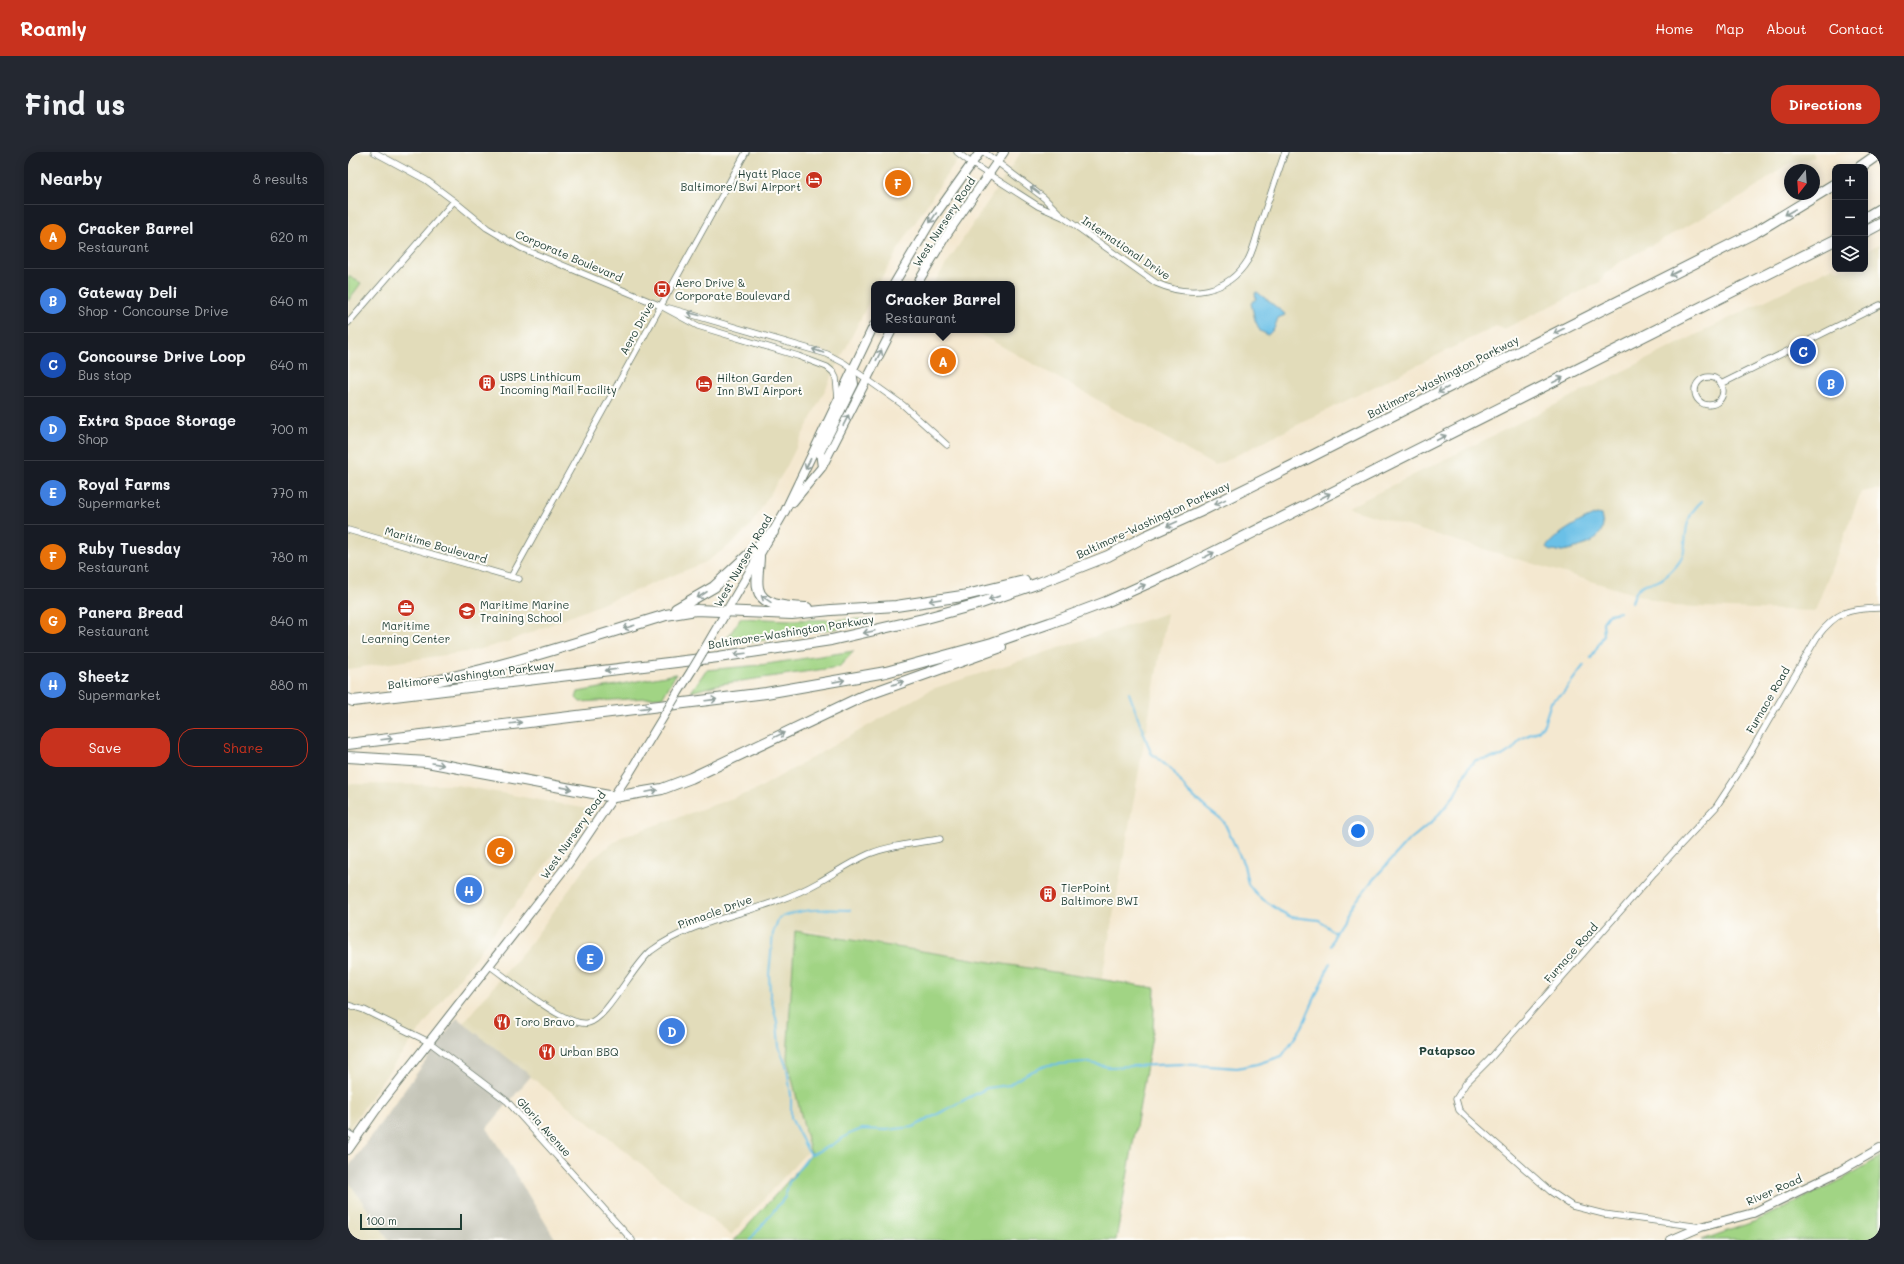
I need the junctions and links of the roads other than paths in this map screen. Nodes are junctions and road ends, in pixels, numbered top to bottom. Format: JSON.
{"nodes":[{"id":1,"x":374,"y":152,"type":"edge"},
{"id":2,"x":746,"y":152,"type":"edge"},
{"id":3,"x":957,"y":152,"type":"edge"},
{"id":4,"x":980,"y":152,"type":"edge"},
{"id":5,"x":984,"y":152,"type":"edge"},
{"id":6,"x":1004,"y":152,"type":"edge"},
{"id":7,"x":1284,"y":152,"type":"edge"},
{"id":8,"x":1879,"y":154,"type":"edge"},
{"id":9,"x":997,"y":162,"type":"junction"},
{"id":10,"x":971,"y":164,"type":"junction"},
{"id":11,"x":1864,"y":164,"type":"edge"},
{"id":12,"x":989,"y":174,"type":"junction"},
{"id":13,"x":1832,"y":186,"type":"edge"},
{"id":14,"x":454,"y":202,"type":"junction"},
{"id":15,"x":1880,"y":210,"type":"edge"},
{"id":16,"x":1868,"y":216,"type":"edge"},
{"id":17,"x":1062,"y":217,"type":"junction"},
{"id":18,"x":1880,"y":217,"type":"edge"},
{"id":19,"x":1868,"y":223,"type":"edge"},
{"id":20,"x":1880,"y":224,"type":"edge"},
{"id":21,"x":1868,"y":230,"type":"edge"},
{"id":22,"x":1832,"y":236,"type":"edge"},
{"id":23,"x":1832,"y":242,"type":"edge"},
{"id":24,"x":1832,"y":248,"type":"edge"},
{"id":25,"x":1764,"y":277,"type":"junction"},
{"id":26,"x":896,"y":281,"type":"edge"},
{"id":27,"x":919,"y":281,"type":"edge"},
{"id":28,"x":1880,"y":305,"type":"edge"},
{"id":29,"x":661,"y":306,"type":"junction"},
{"id":30,"x":348,"y":322,"type":"edge"},
{"id":31,"x":871,"y":331,"type":"edge"},
{"id":32,"x":890,"y":333,"type":"edge"},
{"id":33,"x":1642,"y":338,"type":"junction"},
{"id":34,"x":852,"y":370,"type":"junction"},
{"id":35,"x":867,"y":380,"type":"junction"},
{"id":36,"x":1721,"y":384,"type":"junction"},
{"id":37,"x":837,"y":403,"type":"junction"},
{"id":38,"x":947,"y":444,"type":"dead end"},
{"id":39,"x":822,"y":468,"type":"junction"},
{"id":40,"x":785,"y":512,"type":"junction"},
{"id":41,"x":348,"y":530,"type":"edge"},
{"id":42,"x":773,"y":532,"type":"junction"},
{"id":43,"x":1146,"y":536,"type":"junction"},
{"id":44,"x":759,"y":556,"type":"junction"},
{"id":45,"x":511,"y":577,"type":"junction"},
{"id":46,"x":519,"y":579,"type":"dead end"},
{"id":47,"x":1106,"y":602,"type":"junction"},
{"id":48,"x":1880,"y":608,"type":"edge"},
{"id":49,"x":831,"y":610,"type":"junction"},
{"id":50,"x":726,"y":611,"type":"junction"},
{"id":51,"x":666,"y":615,"type":"junction"},
{"id":52,"x":348,"y":699,"type":"edge"},
{"id":53,"x":348,"y":744,"type":"edge"},
{"id":54,"x":348,"y":757,"type":"edge"},
{"id":55,"x":614,"y":797,"type":"junction"},
{"id":56,"x":940,"y":839,"type":"dead end"},
{"id":57,"x":490,"y":966,"type":"junction"},
{"id":58,"x":348,"y":1005,"type":"edge"},
{"id":59,"x":429,"y":1042,"type":"junction"},
{"id":60,"x":348,"y":1133,"type":"edge"},
{"id":61,"x":356,"y":1138,"type":"junction"},
{"id":62,"x":349,"y":1147,"type":"edge"},
{"id":63,"x":1880,"y":1148,"type":"edge"},
{"id":64,"x":1701,"y":1227,"type":"junction"},
{"id":65,"x":632,"y":1240,"type":"edge"},
{"id":66,"x":1671,"y":1240,"type":"edge"}],
"edges":[{"from":1,"to":14,"type":"street","name":"Corporate Boulevard"},
{"from":2,"to":29,"type":"street","name":"Aero Drive"},
{"from":3,"to":10,"type":"street","name":"International Drive"},
{"from":4,"to":10,"type":"main road","name":"West Nursery Road"},
{"from":5,"to":9,"type":"street","name":"International Drive"},
{"from":6,"to":9,"type":"main road","name":"West Nursery Road"},
{"from":7,"to":17,"type":"street","name":"International Drive"},
{"from":8,"to":11,"type":"highway"},
{"from":9,"to":12,"type":"main road","name":"West Nursery Road"},
{"from":17,"to":9,"type":"street","name":"International Drive","one_way":true},
{"from":10,"to":12,"type":"street","name":"International Drive"},
{"from":10,"to":26,"type":"main road","name":"West Nursery Road","one_way":true},
{"from":12,"to":17,"type":"street","name":"International Drive"},
{"from":12,"to":27,"type":"main road","name":"West Nursery Road"},
{"from":13,"to":43,"type":"highway","name":"Baltimore-Washington Parkway","one_way":true},
{"from":14,"to":29,"type":"street","name":"Corporate Boulevard"},
{"from":14,"to":30,"type":"street"},
{"from":15,"to":16,"type":"highway"},
{"from":18,"to":19,"type":"highway"},
{"from":20,"to":21,"type":"highway"},
{"from":22,"to":33,"type":"highway"},
{"from":23,"to":25,"type":"highway"},
{"from":24,"to":25,"type":"highway"},
{"from":25,"to":33,"type":"highway"},
{"from":28,"to":36,"type":"street"},
{"from":34,"to":29,"type":"street","name":"Corporate Boulevard","one_way":true},
{"from":29,"to":37,"type":"street","name":"Corporate Boulevard"},
{"from":29,"to":45,"type":"street","name":"Aero Drive"},
{"from":31,"to":34,"type":"main road","name":"West Nursery Road"},
{"from":35,"to":32,"type":"main road","name":"West Nursery Road","one_way":true},
{"from":47,"to":33,"type":"highway","one_way":true},
{"from":34,"to":35,"type":"street","name":"Corporate Boulevard"},
{"from":34,"to":37,"type":"main road","name":"West Nursery Road"},
{"from":34,"to":39,"type":"main road"},
{"from":35,"to":38,"type":"street","name":"Corporate Boulevard"},
{"from":39,"to":35,"type":"main road","name":"West Nursery Road","one_way":true},
{"from":36,"to":36,"type":"street"},
{"from":37,"to":40,"type":"main road","name":"West Nursery Road","one_way":true},
{"from":39,"to":40,"type":"main road","name":"West Nursery Road"},
{"from":40,"to":42,"type":"main road","name":"West Nursery Road"},
{"from":41,"to":45,"type":"street","name":"Maritime Boulevard"},
{"from":42,"to":44,"type":"main road","name":"West Nursery Road"},
{"from":42,"to":51,"type":"highway","one_way":true},
{"from":43,"to":49,"type":"highway","one_way":true},
{"from":43,"to":52,"type":"highway","name":"Baltimore-Washington Parkway","one_way":true},
{"from":49,"to":44,"type":"highway","one_way":true},
{"from":44,"to":50,"type":"main road","name":"West Nursery Road"},
{"from":45,"to":46,"type":"street","name":"Maritime Boulevard"},
{"from":53,"to":47,"type":"highway","one_way":true},
{"from":55,"to":47,"type":"highway","one_way":true},
{"from":48,"to":64,"type":"street","name":"Furnace Road"},
{"from":49,"to":50,"type":"highway"},
{"from":50,"to":51,"type":"highway"},
{"from":50,"to":55,"type":"main road","name":"West Nursery Road","bridge":true},
{"from":51,"to":52,"type":"highway","one_way":true},
{"from":54,"to":55,"type":"highway","one_way":true},
{"from":55,"to":57,"type":"main road","name":"West Nursery Road"},
{"from":56,"to":57,"type":"street","name":"Pinnacle Drive"},
{"from":57,"to":59,"type":"main road","name":"West Nursery Road"},
{"from":58,"to":59,"type":"street","name":"Gloria Avenue"},
{"from":59,"to":61,"type":"main road","name":"West Nursery Road"},
{"from":59,"to":65,"type":"street","name":"Gloria Avenue"},
{"from":60,"to":61,"type":"street"},
{"from":61,"to":62,"type":"main road","name":"West Nursery Road"},
{"from":63,"to":64,"type":"main road","name":"River Road"},
{"from":64,"to":66,"type":"main road","name":"River Road"}]}
